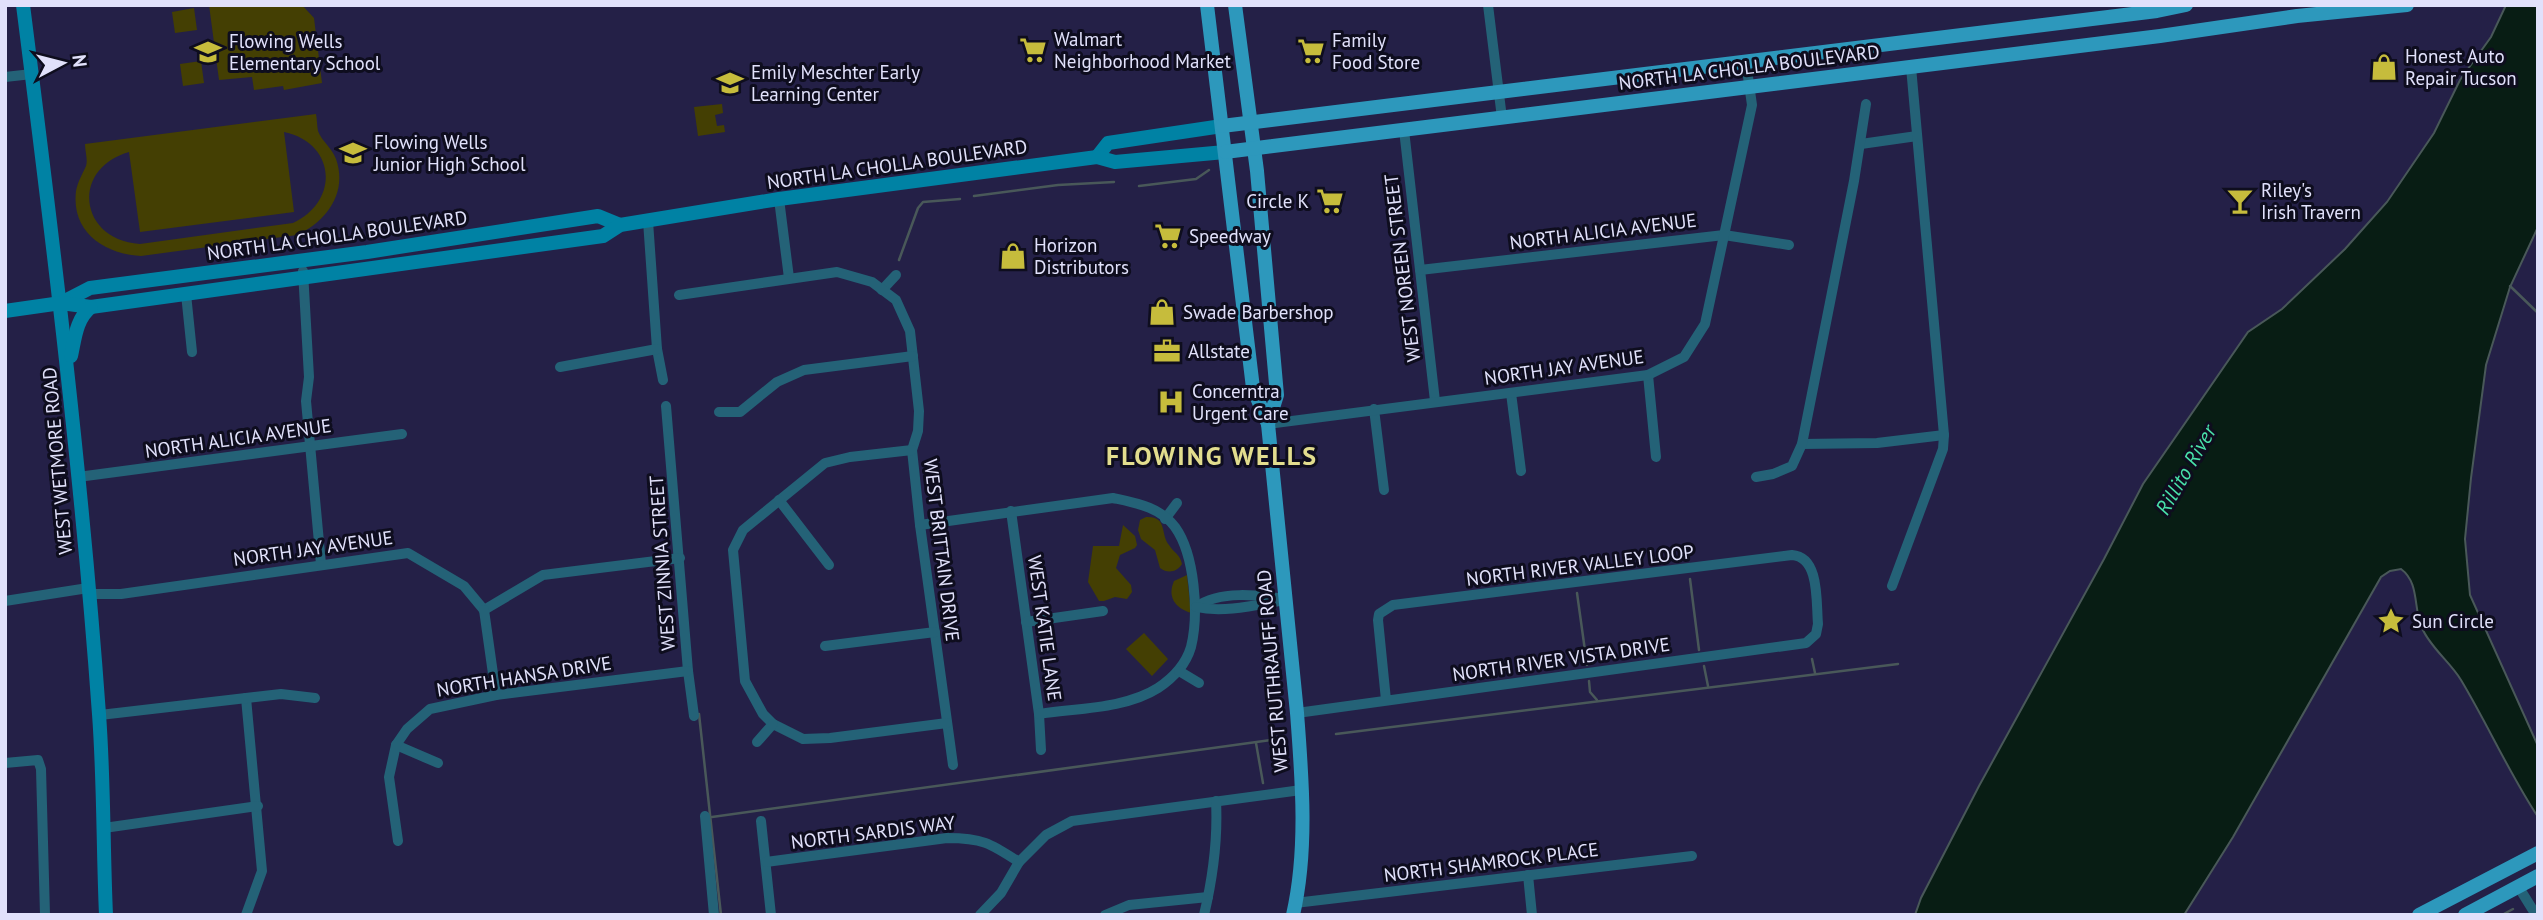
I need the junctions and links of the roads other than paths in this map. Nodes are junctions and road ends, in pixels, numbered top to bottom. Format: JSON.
{"nodes":[{"id":1,"x":23,"y":5,"type":"edge"},
{"id":2,"x":1207,"y":5,"type":"edge"},
{"id":3,"x":1235,"y":5,"type":"edge"},
{"id":4,"x":1488,"y":5,"type":"edge"},
{"id":5,"x":2186,"y":5,"type":"edge"},
{"id":6,"x":2397,"y":6,"type":"edge"},
{"id":7,"x":1746,"y":63,"type":"junction"},
{"id":8,"x":1912,"y":67,"type":"junction"},
{"id":9,"x":32,"y":74,"type":"junction"},
{"id":10,"x":5,"y":77,"type":"edge"},
{"id":11,"x":1749,"y":87,"type":"junction"},
{"id":12,"x":1500,"y":93,"type":"junction"},
{"id":13,"x":1866,"y":104,"type":"dead end"},
{"id":14,"x":1502,"y":118,"type":"junction"},
{"id":15,"x":1252,"y":122,"type":"junction"},
{"id":16,"x":1222,"y":126,"type":"junction"},
{"id":17,"x":1404,"y":130,"type":"junction"},
{"id":18,"x":1917,"y":136,"type":"junction"},
{"id":19,"x":1861,"y":144,"type":"junction"},
{"id":20,"x":1255,"y":149,"type":"junction"},
{"id":21,"x":1225,"y":152,"type":"junction"},
{"id":22,"x":1097,"y":157,"type":"junction"},
{"id":23,"x":779,"y":198,"type":"junction"},
{"id":24,"x":648,"y":221,"type":"junction"},
{"id":25,"x":620,"y":225,"type":"junction"},
{"id":26,"x":1724,"y":235,"type":"junction"},
{"id":27,"x":1789,"y":245,"type":"dead end"},
{"id":28,"x":301,"y":260,"type":"junction"},
{"id":29,"x":1420,"y":270,"type":"junction"},
{"id":30,"x":896,"y":275,"type":"dead end"},
{"id":31,"x":304,"y":278,"type":"junction"},
{"id":32,"x":789,"y":278,"type":"junction"},
{"id":33,"x":883,"y":290,"type":"junction"},
{"id":34,"x":186,"y":294,"type":"junction"},
{"id":35,"x":679,"y":295,"type":"dead end"},
{"id":36,"x":61,"y":303,"type":"junction"},
{"id":37,"x":91,"y":307,"type":"junction"},
{"id":38,"x":5,"y":310,"type":"edge"},
{"id":39,"x":657,"y":349,"type":"junction"},
{"id":40,"x":191,"y":352,"type":"dead end"},
{"id":41,"x":913,"y":356,"type":"junction"},
{"id":42,"x":68,"y":367,"type":"junction"},
{"id":43,"x":560,"y":367,"type":"dead end"},
{"id":44,"x":1648,"y":375,"type":"junction"},
{"id":45,"x":663,"y":380,"type":"dead end"},
{"id":46,"x":1511,"y":393,"type":"junction"},
{"id":47,"x":1435,"y":401,"type":"junction"},
{"id":48,"x":666,"y":406,"type":"dead end"},
{"id":49,"x":1374,"y":409,"type":"junction"},
{"id":50,"x":719,"y":412,"type":"dead end"},
{"id":51,"x":1268,"y":424,"type":"junction"},
{"id":52,"x":402,"y":433,"type":"dead end"},
{"id":53,"x":1944,"y":435,"type":"junction"},
{"id":54,"x":1802,"y":444,"type":"junction"},
{"id":55,"x":309,"y":445,"type":"junction"},
{"id":56,"x":912,"y":450,"type":"junction"},
{"id":57,"x":1656,"y":457,"type":"dead end"},
{"id":58,"x":1521,"y":471,"type":"dead end"},
{"id":59,"x":78,"y":477,"type":"junction"},
{"id":60,"x":1756,"y":477,"type":"dead end"},
{"id":61,"x":1384,"y":490,"type":"dead end"},
{"id":62,"x":779,"y":500,"type":"junction"},
{"id":63,"x":1177,"y":503,"type":"dead end"},
{"id":64,"x":1011,"y":511,"type":"junction"},
{"id":65,"x":1165,"y":519,"type":"junction"},
{"id":66,"x":920,"y":525,"type":"junction"},
{"id":67,"x":680,"y":558,"type":"junction"},
{"id":68,"x":321,"y":564,"type":"junction"},
{"id":69,"x":829,"y":565,"type":"dead end"},
{"id":70,"x":1892,"y":586,"type":"dead end"},
{"id":71,"x":88,"y":591,"type":"junction"},
{"id":72,"x":1286,"y":599,"type":"junction"},
{"id":73,"x":5,"y":601,"type":"edge"},
{"id":74,"x":1196,"y":607,"type":"junction"},
{"id":75,"x":484,"y":610,"type":"junction"},
{"id":76,"x":1103,"y":611,"type":"dead end"},
{"id":77,"x":1026,"y":622,"type":"junction"},
{"id":78,"x":1818,"y":624,"type":"joint"},
{"id":79,"x":934,"y":632,"type":"junction"},
{"id":80,"x":825,"y":646,"type":"dead end"},
{"id":81,"x":688,"y":671,"type":"junction"},
{"id":82,"x":1179,"y":671,"type":"junction"},
{"id":83,"x":1199,"y":683,"type":"dead end"},
{"id":84,"x":496,"y":695,"type":"junction"},
{"id":85,"x":246,"y":698,"type":"junction"},
{"id":86,"x":315,"y":698,"type":"dead end"},
{"id":87,"x":1386,"y":700,"type":"junction"},
{"id":88,"x":1297,"y":713,"type":"junction"},
{"id":89,"x":1039,"y":714,"type":"junction"},
{"id":90,"x":100,"y":715,"type":"junction"},
{"id":91,"x":694,"y":716,"type":"dead end"},
{"id":92,"x":947,"y":723,"type":"junction"},
{"id":93,"x":773,"y":724,"type":"junction"},
{"id":94,"x":757,"y":743,"type":"dead end"},
{"id":95,"x":396,"y":745,"type":"junction"},
{"id":96,"x":1041,"y":750,"type":"dead end"},
{"id":97,"x":5,"y":763,"type":"edge"},
{"id":98,"x":438,"y":763,"type":"dead end"},
{"id":99,"x":953,"y":765,"type":"dead end"},
{"id":100,"x":1301,"y":790,"type":"junction"},
{"id":101,"x":1216,"y":801,"type":"junction"},
{"id":102,"x":258,"y":806,"type":"junction"},
{"id":103,"x":705,"y":816,"type":"dead end"},
{"id":104,"x":761,"y":821,"type":"dead end"},
{"id":105,"x":104,"y":828,"type":"junction"},
{"id":106,"x":398,"y":841,"type":"dead end"},
{"id":107,"x":2538,"y":853,"type":"edge"},
{"id":108,"x":1692,"y":856,"type":"dead end"},
{"id":109,"x":1019,"y":862,"type":"junction"},
{"id":110,"x":766,"y":863,"type":"junction"},
{"id":111,"x":1528,"y":876,"type":"junction"},
{"id":112,"x":2538,"y":876,"type":"edge"},
{"id":113,"x":2518,"y":886,"type":"junction"},
{"id":114,"x":1208,"y":897,"type":"junction"},
{"id":115,"x":1294,"y":909,"type":"edge"},
{"id":116,"x":45,"y":915,"type":"edge"},
{"id":117,"x":106,"y":915,"type":"edge"},
{"id":118,"x":246,"y":915,"type":"edge"},
{"id":119,"x":714,"y":915,"type":"edge"},
{"id":120,"x":771,"y":915,"type":"edge"},
{"id":121,"x":980,"y":915,"type":"edge"},
{"id":122,"x":1105,"y":915,"type":"edge"},
{"id":123,"x":1204,"y":915,"type":"edge"},
{"id":124,"x":1532,"y":915,"type":"edge"},
{"id":125,"x":2419,"y":915,"type":"edge"},
{"id":126,"x":2465,"y":915,"type":"edge"},
{"id":127,"x":2536,"y":915,"type":"edge"}],
"edges":[{"from":1,"to":9,"type":"street","name":"WEST WETMORE ROAD"},
{"from":2,"to":16,"type":"main road","name":"WEST RUTHRAUFF ROAD"},
{"from":3,"to":15,"type":"main road","name":"WEST RUTHRAUFF ROAD"},
{"from":4,"to":12,"type":"street"},
{"from":5,"to":7,"type":"main road","name":"NORTH LA CHOLLA BOULEVARD"},
{"from":6,"to":8,"type":"main road","name":"NORTH LA CHOLLA BOULEVARD"},
{"from":7,"to":11,"type":"street","name":"NORTH JAY AVENUE"},
{"from":7,"to":12,"type":"main road","name":"NORTH LA CHOLLA BOULEVARD"},
{"from":8,"to":11,"type":"main road","name":"NORTH LA CHOLLA BOULEVARD"},
{"from":8,"to":18,"type":"street"},
{"from":9,"to":10,"type":"street"},
{"from":9,"to":36,"type":"street","name":"WEST WETMORE ROAD"},
{"from":11,"to":14,"type":"main road","name":"NORTH LA CHOLLA BOULEVARD"},
{"from":11,"to":26,"type":"street","name":"NORTH JAY AVENUE"},
{"from":12,"to":14,"type":"street"},
{"from":12,"to":15,"type":"main road","name":"NORTH LA CHOLLA BOULEVARD"},
{"from":13,"to":19,"type":"street"},
{"from":14,"to":17,"type":"main road","name":"NORTH LA CHOLLA BOULEVARD"},
{"from":15,"to":16,"type":"main road","name":"NORTH LA CHOLLA BOULEVARD"},
{"from":15,"to":20,"type":"main road","name":"WEST RUTHRAUFF ROAD"},
{"from":16,"to":21,"type":"main road","name":"WEST RUTHRAUFF ROAD"},
{"from":16,"to":22,"type":"street","name":"NORTH LA CHOLLA BOULEVARD"},
{"from":17,"to":20,"type":"main road","name":"NORTH LA CHOLLA BOULEVARD"},
{"from":17,"to":29,"type":"street","name":"WEST NOREEN STREET"},
{"from":18,"to":19,"type":"street"},
{"from":18,"to":53,"type":"street"},
{"from":19,"to":54,"type":"street"},
{"from":20,"to":21,"type":"main road","name":"NORTH LA CHOLLA BOULEVARD"},
{"from":20,"to":51,"type":"main road","name":"WEST RUTHRAUFF ROAD"},
{"from":21,"to":22,"type":"street","name":"NORTH LA CHOLLA BOULEVARD"},
{"from":21,"to":51,"type":"main road","name":"WEST RUTHRAUFF ROAD"},
{"from":22,"to":23,"type":"street","name":"NORTH LA CHOLLA BOULEVARD"},
{"from":23,"to":24,"type":"street","name":"NORTH LA CHOLLA BOULEVARD"},
{"from":23,"to":32,"type":"street"},
{"from":24,"to":25,"type":"street","name":"NORTH LA CHOLLA BOULEVARD"},
{"from":24,"to":39,"type":"street"},
{"from":25,"to":28,"type":"street","name":"NORTH LA CHOLLA BOULEVARD"},
{"from":25,"to":31,"type":"street","name":"NORTH LA CHOLLA BOULEVARD"},
{"from":26,"to":27,"type":"street","name":"NORTH ALICIA AVENUE"},
{"from":26,"to":29,"type":"street","name":"NORTH ALICIA AVENUE"},
{"from":26,"to":44,"type":"street","name":"NORTH JAY AVENUE"},
{"from":28,"to":31,"type":"street"},
{"from":28,"to":36,"type":"street","name":"NORTH LA CHOLLA BOULEVARD"},
{"from":29,"to":47,"type":"street","name":"WEST NOREEN STREET"},
{"from":30,"to":33,"type":"street"},
{"from":31,"to":34,"type":"street","name":"NORTH LA CHOLLA BOULEVARD"},
{"from":31,"to":55,"type":"street"},
{"from":32,"to":33,"type":"street"},
{"from":32,"to":35,"type":"street"},
{"from":33,"to":41,"type":"street","name":"WEST BRITTAIN DRIVE"},
{"from":34,"to":37,"type":"street","name":"NORTH LA CHOLLA BOULEVARD"},
{"from":34,"to":40,"type":"street"},
{"from":36,"to":37,"type":"street","name":"NORTH LA CHOLLA BOULEVARD"},
{"from":36,"to":38,"type":"street","name":"NORTH LA CHOLLA BOULEVARD"},
{"from":36,"to":42,"type":"street","name":"WEST WETMORE ROAD"},
{"from":37,"to":42,"type":"street"},
{"from":39,"to":43,"type":"street"},
{"from":39,"to":45,"type":"street"},
{"from":41,"to":50,"type":"street"},
{"from":41,"to":56,"type":"street","name":"WEST BRITTAIN DRIVE"},
{"from":42,"to":59,"type":"street","name":"WEST WETMORE ROAD"},
{"from":44,"to":46,"type":"street","name":"NORTH JAY AVENUE"},
{"from":44,"to":57,"type":"street"},
{"from":46,"to":47,"type":"street","name":"NORTH JAY AVENUE"},
{"from":46,"to":58,"type":"street"},
{"from":47,"to":49,"type":"street","name":"NORTH JAY AVENUE"},
{"from":48,"to":67,"type":"street","name":"WEST ZINNIA STREET"},
{"from":49,"to":51,"type":"street","name":"NORTH JAY AVENUE"},
{"from":49,"to":61,"type":"street"},
{"from":51,"to":72,"type":"main road","name":"WEST RUTHRAUFF ROAD"},
{"from":52,"to":55,"type":"street","name":"NORTH ALICIA AVENUE"},
{"from":53,"to":54,"type":"street"},
{"from":53,"to":70,"type":"street"},
{"from":54,"to":60,"type":"street"},
{"from":55,"to":59,"type":"street","name":"NORTH ALICIA AVENUE"},
{"from":55,"to":68,"type":"street"},
{"from":56,"to":62,"type":"street"},
{"from":56,"to":66,"type":"street","name":"WEST BRITTAIN DRIVE"},
{"from":59,"to":71,"type":"street","name":"WEST WETMORE ROAD"},
{"from":62,"to":69,"type":"street"},
{"from":62,"to":93,"type":"street"},
{"from":63,"to":65,"type":"street"},
{"from":64,"to":65,"type":"street"},
{"from":64,"to":66,"type":"street"},
{"from":64,"to":77,"type":"street","name":"WEST KATIE LANE"},
{"from":65,"to":74,"type":"street"},
{"from":66,"to":79,"type":"street","name":"WEST BRITTAIN DRIVE"},
{"from":67,"to":75,"type":"street"},
{"from":67,"to":81,"type":"street","name":"WEST ZINNIA STREET"},
{"from":68,"to":71,"type":"street","name":"NORTH JAY AVENUE"},
{"from":68,"to":75,"type":"street","name":"NORTH JAY AVENUE"},
{"from":71,"to":73,"type":"street","name":"NORTH JAY AVENUE"},
{"from":71,"to":90,"type":"street","name":"WEST WETMORE ROAD"},
{"from":72,"to":74,"type":"street"},
{"from":72,"to":88,"type":"main road","name":"WEST RUTHRAUFF ROAD"},
{"from":74,"to":82,"type":"street"},
{"from":75,"to":84,"type":"street"},
{"from":76,"to":77,"type":"street"},
{"from":77,"to":89,"type":"street","name":"WEST KATIE LANE"},
{"from":78,"to":87,"type":"street","name":"NORTH RIVER VISTA DRIVE"},
{"from":78,"to":87,"type":"street","name":"NORTH RIVER VALLEY LOOP"},
{"from":79,"to":80,"type":"street"},
{"from":79,"to":92,"type":"street","name":"WEST BRITTAIN DRIVE"},
{"from":81,"to":84,"type":"street","name":"NORTH HANSA DRIVE"},
{"from":81,"to":91,"type":"street","name":"WEST ZINNIA STREET"},
{"from":82,"to":83,"type":"street"},
{"from":82,"to":89,"type":"street"},
{"from":84,"to":95,"type":"street","name":"NORTH HANSA DRIVE"},
{"from":85,"to":86,"type":"street"},
{"from":85,"to":90,"type":"street"},
{"from":85,"to":102,"type":"street"},
{"from":87,"to":88,"type":"street","name":"NORTH RIVER VISTA DRIVE"},
{"from":88,"to":100,"type":"main road","name":"WEST RUTHRAUFF ROAD"},
{"from":89,"to":96,"type":"street","name":"WEST KATIE LANE"},
{"from":90,"to":105,"type":"street","name":"WEST WETMORE ROAD"},
{"from":92,"to":93,"type":"street"},
{"from":92,"to":99,"type":"street","name":"WEST BRITTAIN DRIVE"},
{"from":93,"to":94,"type":"street"},
{"from":95,"to":98,"type":"street"},
{"from":95,"to":106,"type":"street","name":"NORTH HANSA DRIVE"},
{"from":97,"to":116,"type":"street"},
{"from":100,"to":101,"type":"street"},
{"from":100,"to":115,"type":"main road","name":"WEST RUTHRAUFF ROAD"},
{"from":101,"to":109,"type":"street"},
{"from":101,"to":114,"type":"street"},
{"from":102,"to":105,"type":"street"},
{"from":102,"to":118,"type":"street"},
{"from":103,"to":119,"type":"street"},
{"from":104,"to":110,"type":"street"},
{"from":105,"to":117,"type":"street","name":"WEST WETMORE ROAD"},
{"from":107,"to":125,"type":"main road"},
{"from":108,"to":111,"type":"street","name":"NORTH SHAMROCK PLACE"},
{"from":109,"to":110,"type":"street","name":"NORTH SARDIS WAY"},
{"from":109,"to":121,"type":"street"},
{"from":110,"to":120,"type":"street"},
{"from":111,"to":115,"type":"street","name":"NORTH SHAMROCK PLACE"},
{"from":111,"to":124,"type":"street"},
{"from":112,"to":113,"type":"main road"},
{"from":113,"to":126,"type":"main road"},
{"from":113,"to":127,"type":"street"},
{"from":114,"to":122,"type":"street"},
{"from":114,"to":123,"type":"street"}]}
